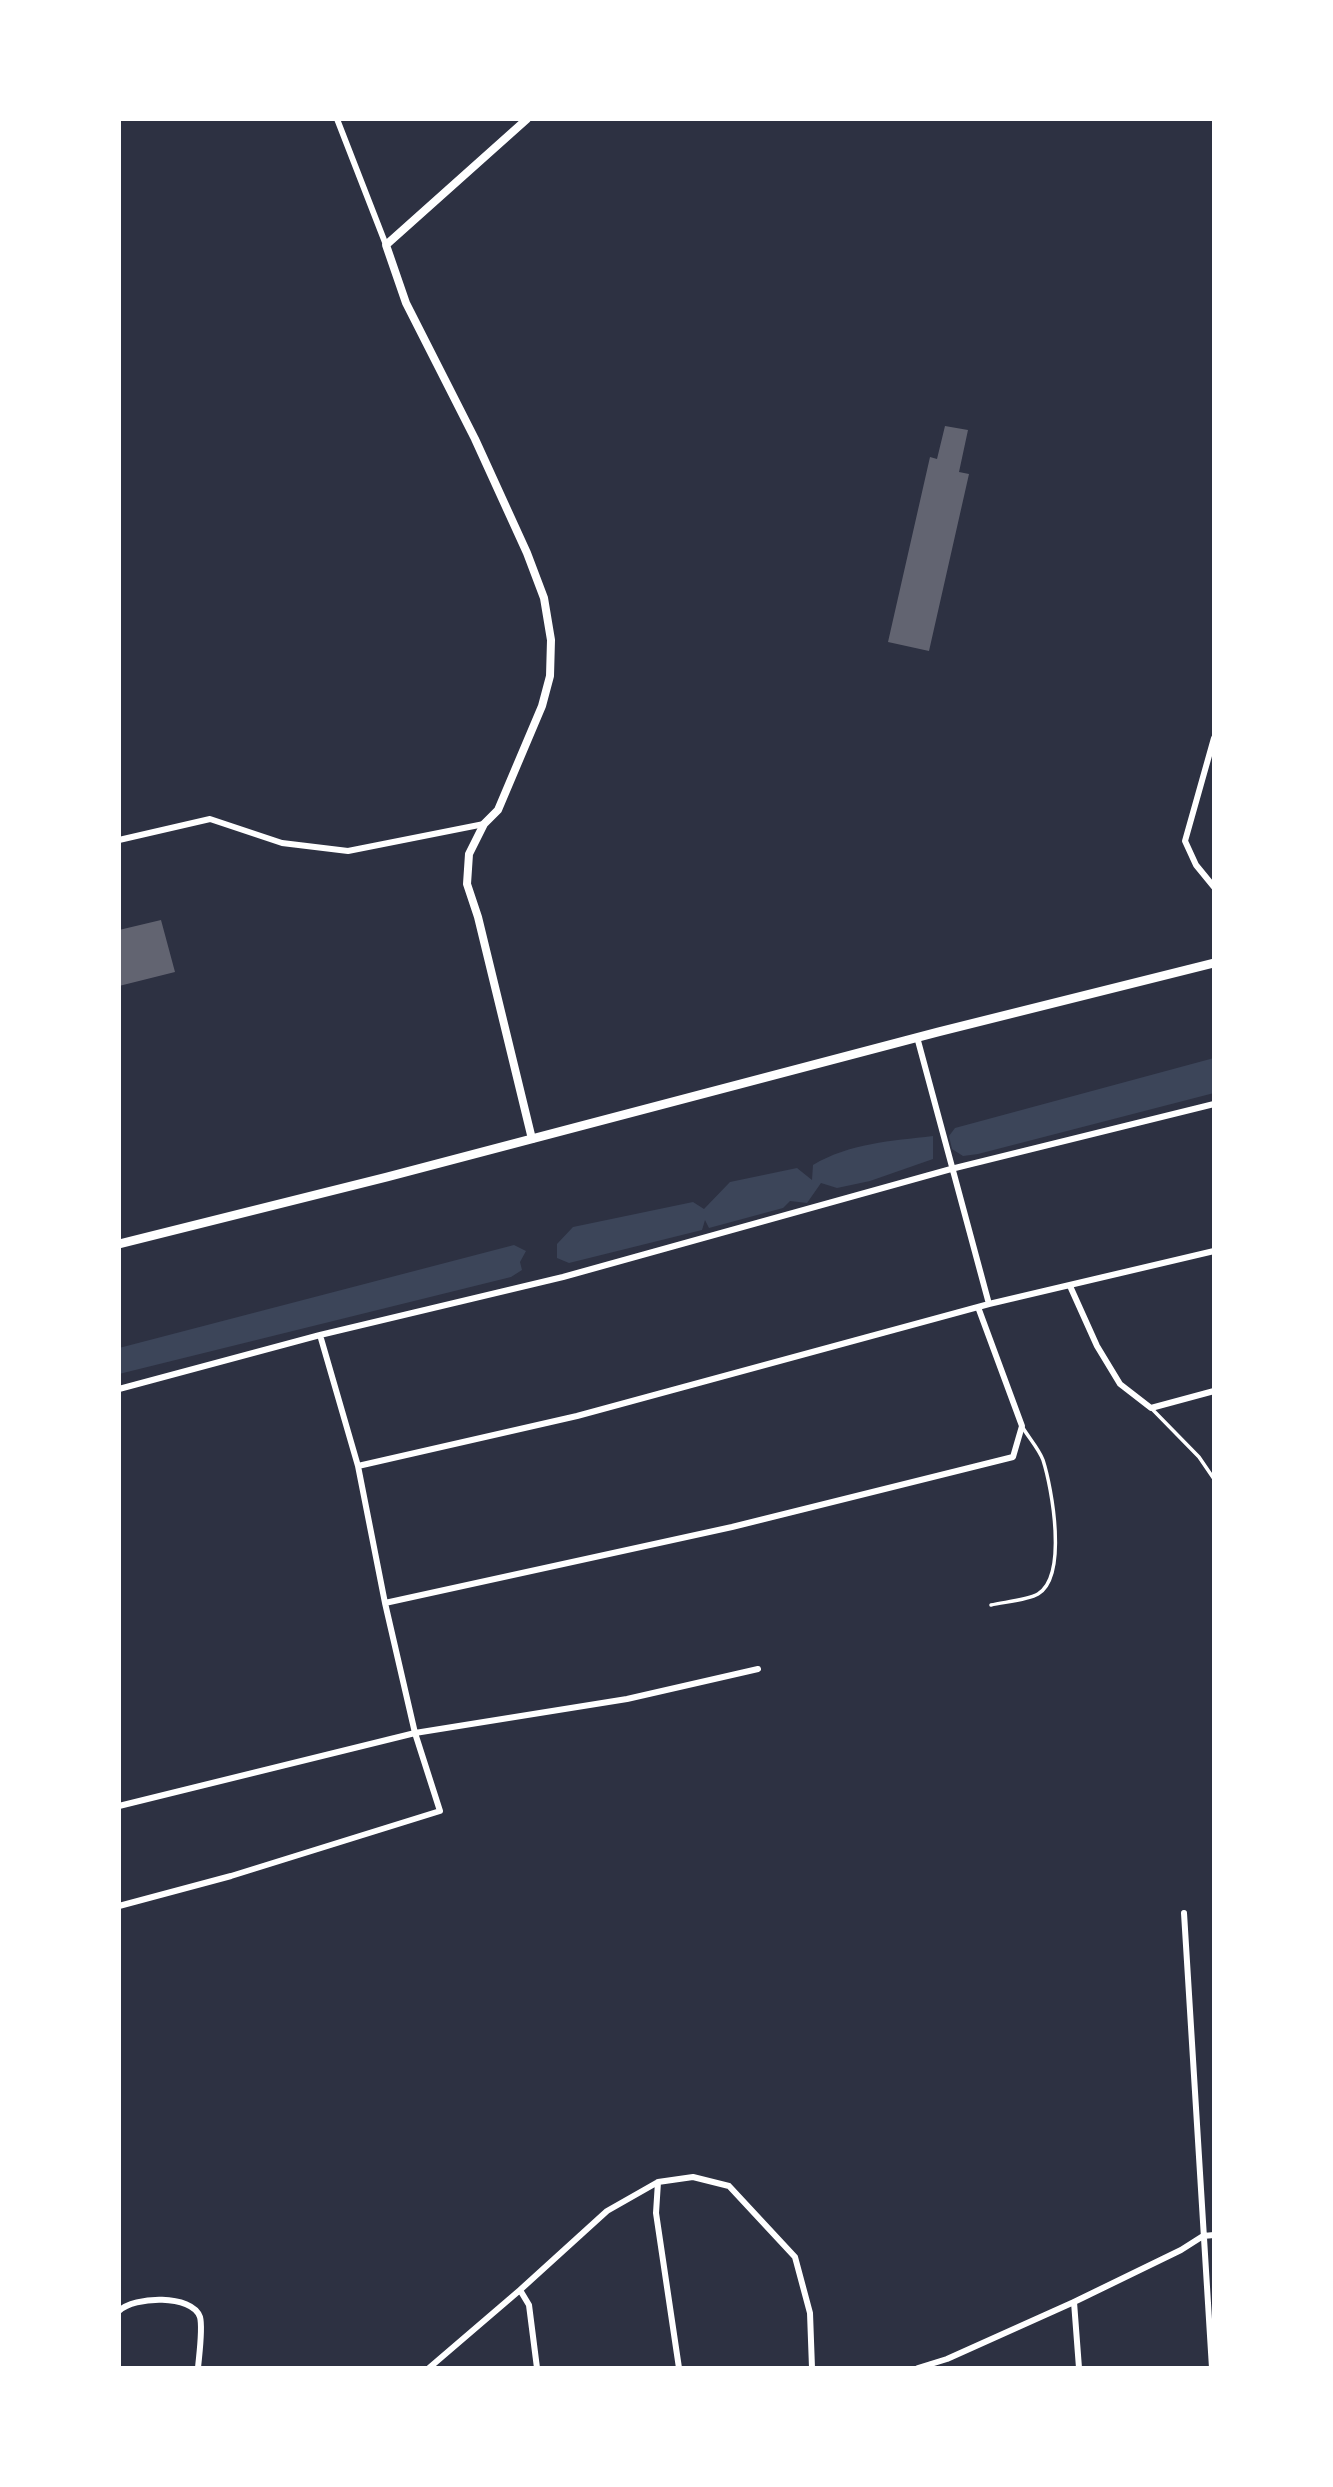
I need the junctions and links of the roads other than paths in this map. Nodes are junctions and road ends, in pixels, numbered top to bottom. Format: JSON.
{"nodes":[{"id":1,"x":337,"y":119,"type":"edge"},
{"id":2,"x":527,"y":119,"type":"edge"},
{"id":3,"x":386,"y":245,"type":"junction"},
{"id":4,"x":1214,"y":738,"type":"edge"},
{"id":5,"x":484,"y":824,"type":"junction"},
{"id":6,"x":119,"y":839,"type":"edge"},
{"id":7,"x":1214,"y":887,"type":"edge"},
{"id":8,"x":1214,"y":963,"type":"edge"},
{"id":9,"x":917,"y":1037,"type":"junction"},
{"id":10,"x":1214,"y":1104,"type":"edge"},
{"id":11,"x":532,"y":1139,"type":"junction"},
{"id":12,"x":951,"y":1169,"type":"junction"},
{"id":13,"x":119,"y":1244,"type":"edge"},
{"id":14,"x":1214,"y":1251,"type":"edge"},
{"id":15,"x":1070,"y":1286,"type":"junction"},
{"id":16,"x":989,"y":1304,"type":"junction"},
{"id":17,"x":978,"y":1307,"type":"junction"},
{"id":18,"x":320,"y":1335,"type":"junction"},
{"id":19,"x":119,"y":1389,"type":"edge"},
{"id":20,"x":1214,"y":1391,"type":"edge"},
{"id":21,"x":1151,"y":1408,"type":"junction"},
{"id":22,"x":1022,"y":1426,"type":"junction"},
{"id":23,"x":358,"y":1466,"type":"junction"},
{"id":24,"x":1214,"y":1479,"type":"edge"},
{"id":25,"x":385,"y":1603,"type":"junction"},
{"id":26,"x":992,"y":1605,"type":"dead end"},
{"id":27,"x":758,"y":1669,"type":"dead end"},
{"id":28,"x":415,"y":1733,"type":"junction"},
{"id":29,"x":119,"y":1806,"type":"edge"},
{"id":30,"x":119,"y":1906,"type":"edge"},
{"id":31,"x":1184,"y":1913,"type":"dead end"},
{"id":32,"x":658,"y":2182,"type":"junction"},
{"id":33,"x":1214,"y":2235,"type":"edge"},
{"id":34,"x":1203,"y":2236,"type":"junction"},
{"id":35,"x":520,"y":2290,"type":"junction"},
{"id":36,"x":1074,"y":2302,"type":"junction"},
{"id":37,"x":119,"y":2311,"type":"edge"},
{"id":38,"x":947,"y":2358,"type":"junction"},
{"id":39,"x":198,"y":2368,"type":"edge"},
{"id":40,"x":429,"y":2368,"type":"edge"},
{"id":41,"x":537,"y":2368,"type":"edge"},
{"id":42,"x":679,"y":2368,"type":"edge"},
{"id":43,"x":811,"y":2368,"type":"edge"},
{"id":44,"x":918,"y":2368,"type":"edge"},
{"id":45,"x":948,"y":2368,"type":"edge"},
{"id":46,"x":1079,"y":2368,"type":"edge"},
{"id":47,"x":1213,"y":2368,"type":"edge"}],
"edges":[{"from":1,"to":3,"type":"street"},
{"from":2,"to":3,"type":"street"},
{"from":3,"to":5,"type":"street"},
{"from":4,"to":7,"type":"street"},
{"from":5,"to":6,"type":"street"},
{"from":5,"to":11,"type":"street"},
{"from":8,"to":9,"type":"main road"},
{"from":9,"to":11,"type":"main road"},
{"from":9,"to":12,"type":"street"},
{"from":10,"to":12,"type":"street"},
{"from":11,"to":13,"type":"main road"},
{"from":12,"to":16,"type":"street"},
{"from":12,"to":18,"type":"street"},
{"from":14,"to":15,"type":"street"},
{"from":15,"to":16,"type":"street"},
{"from":15,"to":21,"type":"street"},
{"from":16,"to":17,"type":"street"},
{"from":17,"to":22,"type":"street"},
{"from":17,"to":23,"type":"street"},
{"from":18,"to":19,"type":"street"},
{"from":18,"to":23,"type":"street"},
{"from":20,"to":21,"type":"street"},
{"from":21,"to":24,"type":"lane"},
{"from":22,"to":25,"type":"street"},
{"from":22,"to":26,"type":"lane"},
{"from":23,"to":25,"type":"street"},
{"from":25,"to":28,"type":"street"},
{"from":27,"to":28,"type":"street"},
{"from":28,"to":29,"type":"street"},
{"from":28,"to":30,"type":"street"},
{"from":31,"to":34,"type":"street"},
{"from":32,"to":35,"type":"street"},
{"from":32,"to":42,"type":"street"},
{"from":32,"to":43,"type":"street"},
{"from":33,"to":34,"type":"street"},
{"from":34,"to":36,"type":"street"},
{"from":34,"to":47,"type":"street"},
{"from":35,"to":40,"type":"street"},
{"from":35,"to":41,"type":"street"},
{"from":36,"to":38,"type":"street"},
{"from":36,"to":46,"type":"street"},
{"from":37,"to":39,"type":"street"},
{"from":38,"to":44,"type":"street"},
{"from":38,"to":45,"type":"street"}]}
